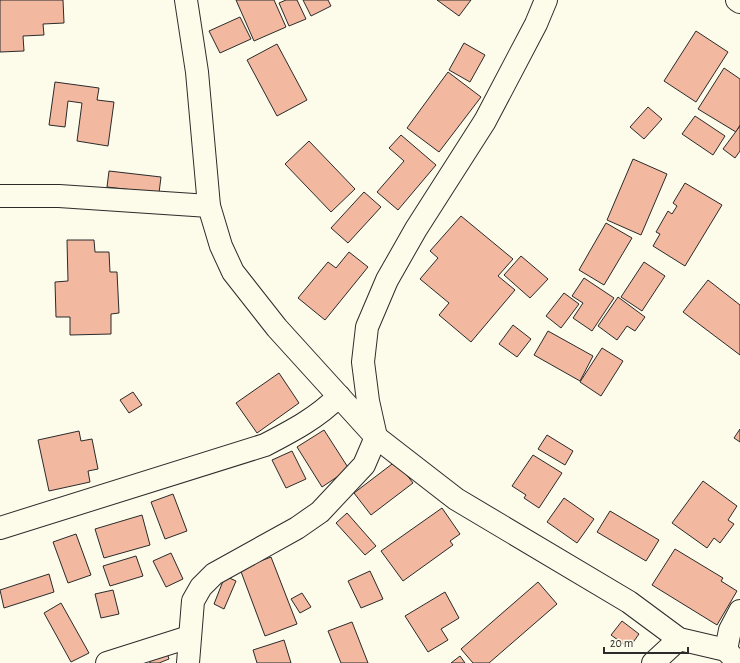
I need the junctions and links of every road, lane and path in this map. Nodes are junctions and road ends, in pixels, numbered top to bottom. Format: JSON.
{"nodes":[{"id":1,"x":186,"y":0,"type":"edge"},
{"id":2,"x":546,"y":0,"type":"edge"},
{"id":3,"x":737,"y":0,"type":"edge"},
{"id":4,"x":740,"y":2,"type":"edge"},
{"id":5,"x":0,"y":196,"type":"edge"},
{"id":6,"x":209,"y":206,"type":"junction"},
{"id":7,"x":339,"y":396,"type":"junction"},
{"id":8,"x":376,"y":437,"type":"junction"},
{"id":9,"x":0,"y":528,"type":"edge"},
{"id":10,"x":740,"y":611,"type":"edge"},
{"id":11,"x":189,"y":637,"type":"junction"},
{"id":12,"x":679,"y":639,"type":"junction"},
{"id":13,"x":732,"y":657,"type":"edge"},
{"id":14,"x":107,"y":663,"type":"edge"},
{"id":15,"x":188,"y":663,"type":"edge"},
{"id":16,"x":653,"y":663,"type":"edge"}],
"edges":[{"from":1,"to":6,"type":"street"},
{"from":2,"to":8,"type":"street"},
{"from":3,"to":4,"type":"street"},
{"from":5,"to":6,"type":"street"},
{"from":6,"to":7,"type":"street"},
{"from":7,"to":8,"type":"street"},
{"from":7,"to":9,"type":"street"},
{"from":8,"to":11,"type":"street"},
{"from":8,"to":12,"type":"street"},
{"from":10,"to":13,"type":"street"},
{"from":11,"to":14,"type":"street"},
{"from":11,"to":15,"type":"street"},
{"from":12,"to":13,"type":"street"},
{"from":12,"to":16,"type":"street"}]}
